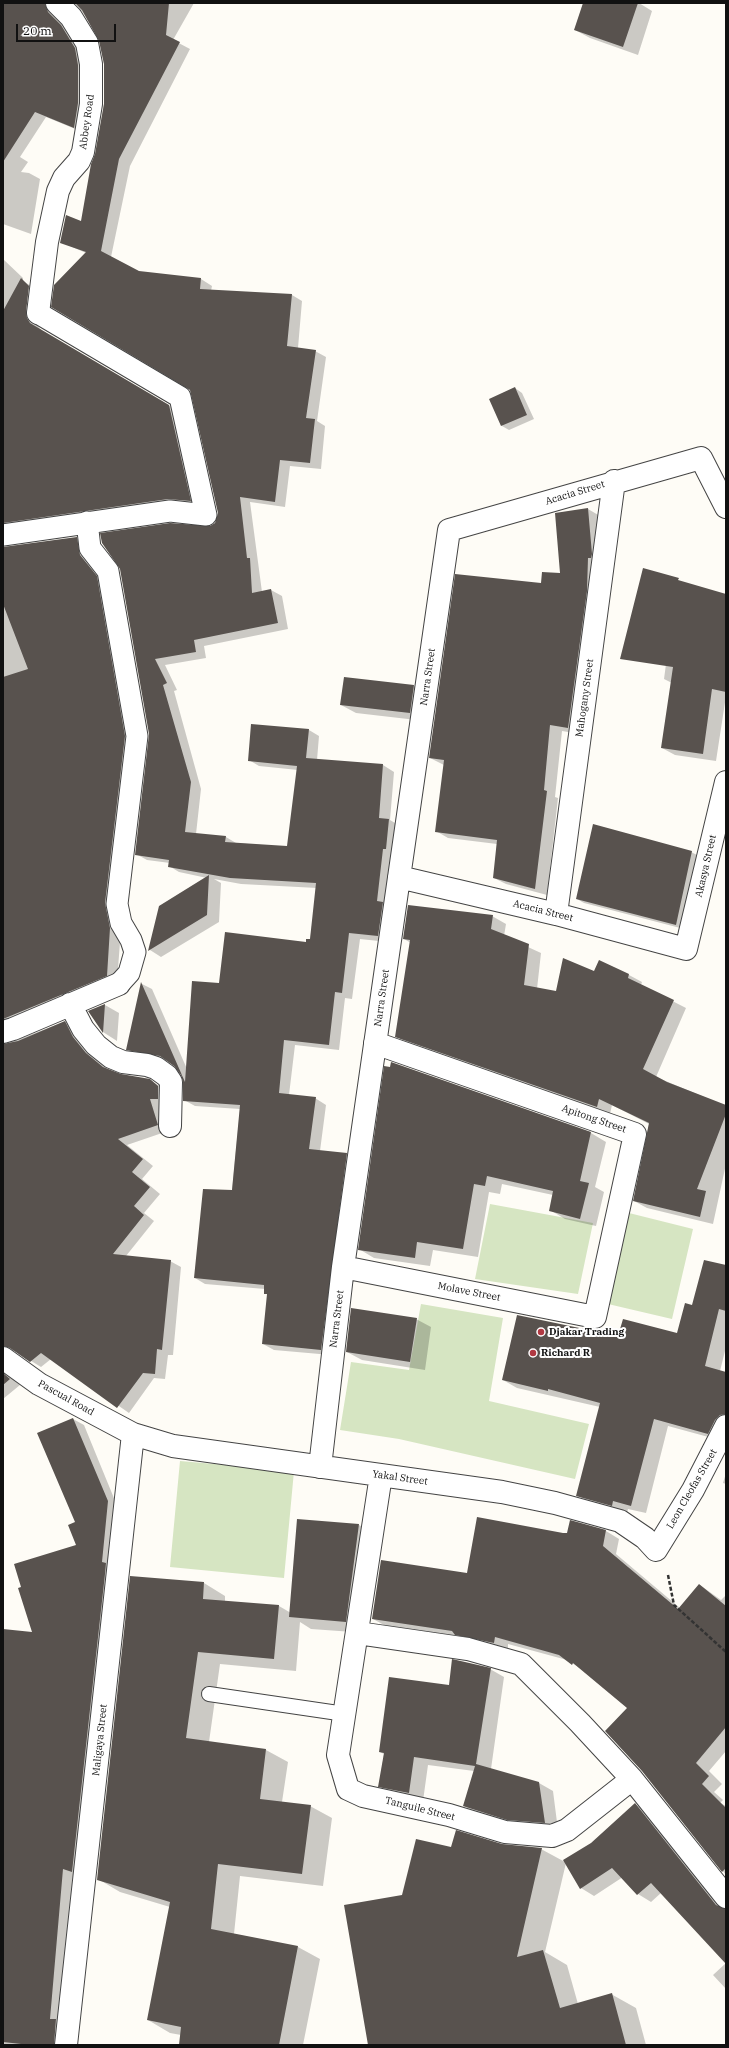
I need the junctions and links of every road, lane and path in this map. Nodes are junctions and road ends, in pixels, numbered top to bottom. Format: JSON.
{"nodes":[{"id":1,"x":57,"y":3,"type":"edge"},
{"id":2,"x":38,"y":314,"type":"joint"},
{"id":3,"x":614,"y":481,"type":"junction"},
{"id":4,"x":726,"y":507,"type":"edge"},
{"id":5,"x":87,"y":522,"type":"junction"},
{"id":6,"x":449,"y":530,"type":"joint"},
{"id":7,"x":3,"y":535,"type":"edge"},
{"id":8,"x":726,"y":782,"type":"edge"},
{"id":9,"x":399,"y":877,"type":"junction"},
{"id":10,"x":556,"y":914,"type":"junction"},
{"id":11,"x":686,"y":949,"type":"joint"},
{"id":12,"x":119,"y":984,"type":"joint"},
{"id":13,"x":70,"y":1004,"type":"junction"},
{"id":14,"x":3,"y":1032,"type":"edge"},
{"id":15,"x":375,"y":1043,"type":"junction"},
{"id":16,"x":170,"y":1126,"type":"dead end"},
{"id":17,"x":343,"y":1267,"type":"junction"},
{"id":18,"x":595,"y":1317,"type":"joint"},
{"id":19,"x":3,"y":1358,"type":"edge"},
{"id":20,"x":726,"y":1426,"type":"edge"},
{"id":21,"x":132,"y":1434,"type":"junction"},
{"id":22,"x":320,"y":1467,"type":"junction"},
{"id":23,"x":381,"y":1475,"type":"junction"},
{"id":24,"x":656,"y":1550,"type":"junction"},
{"id":25,"x":358,"y":1633,"type":"junction"},
{"id":26,"x":726,"y":1652,"type":"edge"},
{"id":27,"x":209,"y":1694,"type":"dead end"},
{"id":28,"x":345,"y":1714,"type":"junction"},
{"id":29,"x":632,"y":1779,"type":"junction"},
{"id":30,"x":726,"y":1897,"type":"edge"},
{"id":31,"x":66,"y":2045,"type":"edge"}],
"edges":[{"from":1,"to":2,"type":"street","name":"Abbey Road"},
{"from":2,"to":5,"type":"street"},
{"from":3,"to":4,"type":"street","name":"Acacia Street"},
{"from":3,"to":6,"type":"street","name":"Acacia Street"},
{"from":3,"to":10,"type":"street","name":"Mahogany Street"},
{"from":5,"to":7,"type":"street"},
{"from":5,"to":12,"type":"street"},
{"from":6,"to":9,"type":"street","name":"Narra Street"},
{"from":8,"to":11,"type":"street","name":"Akasya Street"},
{"from":9,"to":10,"type":"street","name":"Acacia Street"},
{"from":9,"to":15,"type":"street","name":"Narra Street"},
{"from":10,"to":11,"type":"street","name":"Acacia Street"},
{"from":12,"to":13,"type":"street"},
{"from":13,"to":14,"type":"street"},
{"from":13,"to":16,"type":"street"},
{"from":15,"to":17,"type":"street","name":"Narra Street"},
{"from":15,"to":18,"type":"street","name":"Apitong Street"},
{"from":17,"to":18,"type":"street","name":"Molave Street"},
{"from":17,"to":22,"type":"street","name":"Narra Street"},
{"from":19,"to":21,"type":"street","name":"Pascual Road"},
{"from":20,"to":24,"type":"street","name":"Leon Cleofas Street"},
{"from":21,"to":22,"type":"street","name":"Yakal Street"},
{"from":21,"to":31,"type":"street","name":"Maligaya Street"},
{"from":22,"to":23,"type":"street","name":"Yakal Street"},
{"from":23,"to":24,"type":"street","name":"Yakal Street"},
{"from":23,"to":25,"type":"street","name":"Tanguile Street"},
{"from":24,"to":26,"type":"path"},
{"from":25,"to":28,"type":"street","name":"Tanguile Street"},
{"from":25,"to":29,"type":"street"},
{"from":27,"to":28,"type":"lane"},
{"from":28,"to":29,"type":"street","name":"Tanguile Street"},
{"from":29,"to":30,"type":"street"}]}
